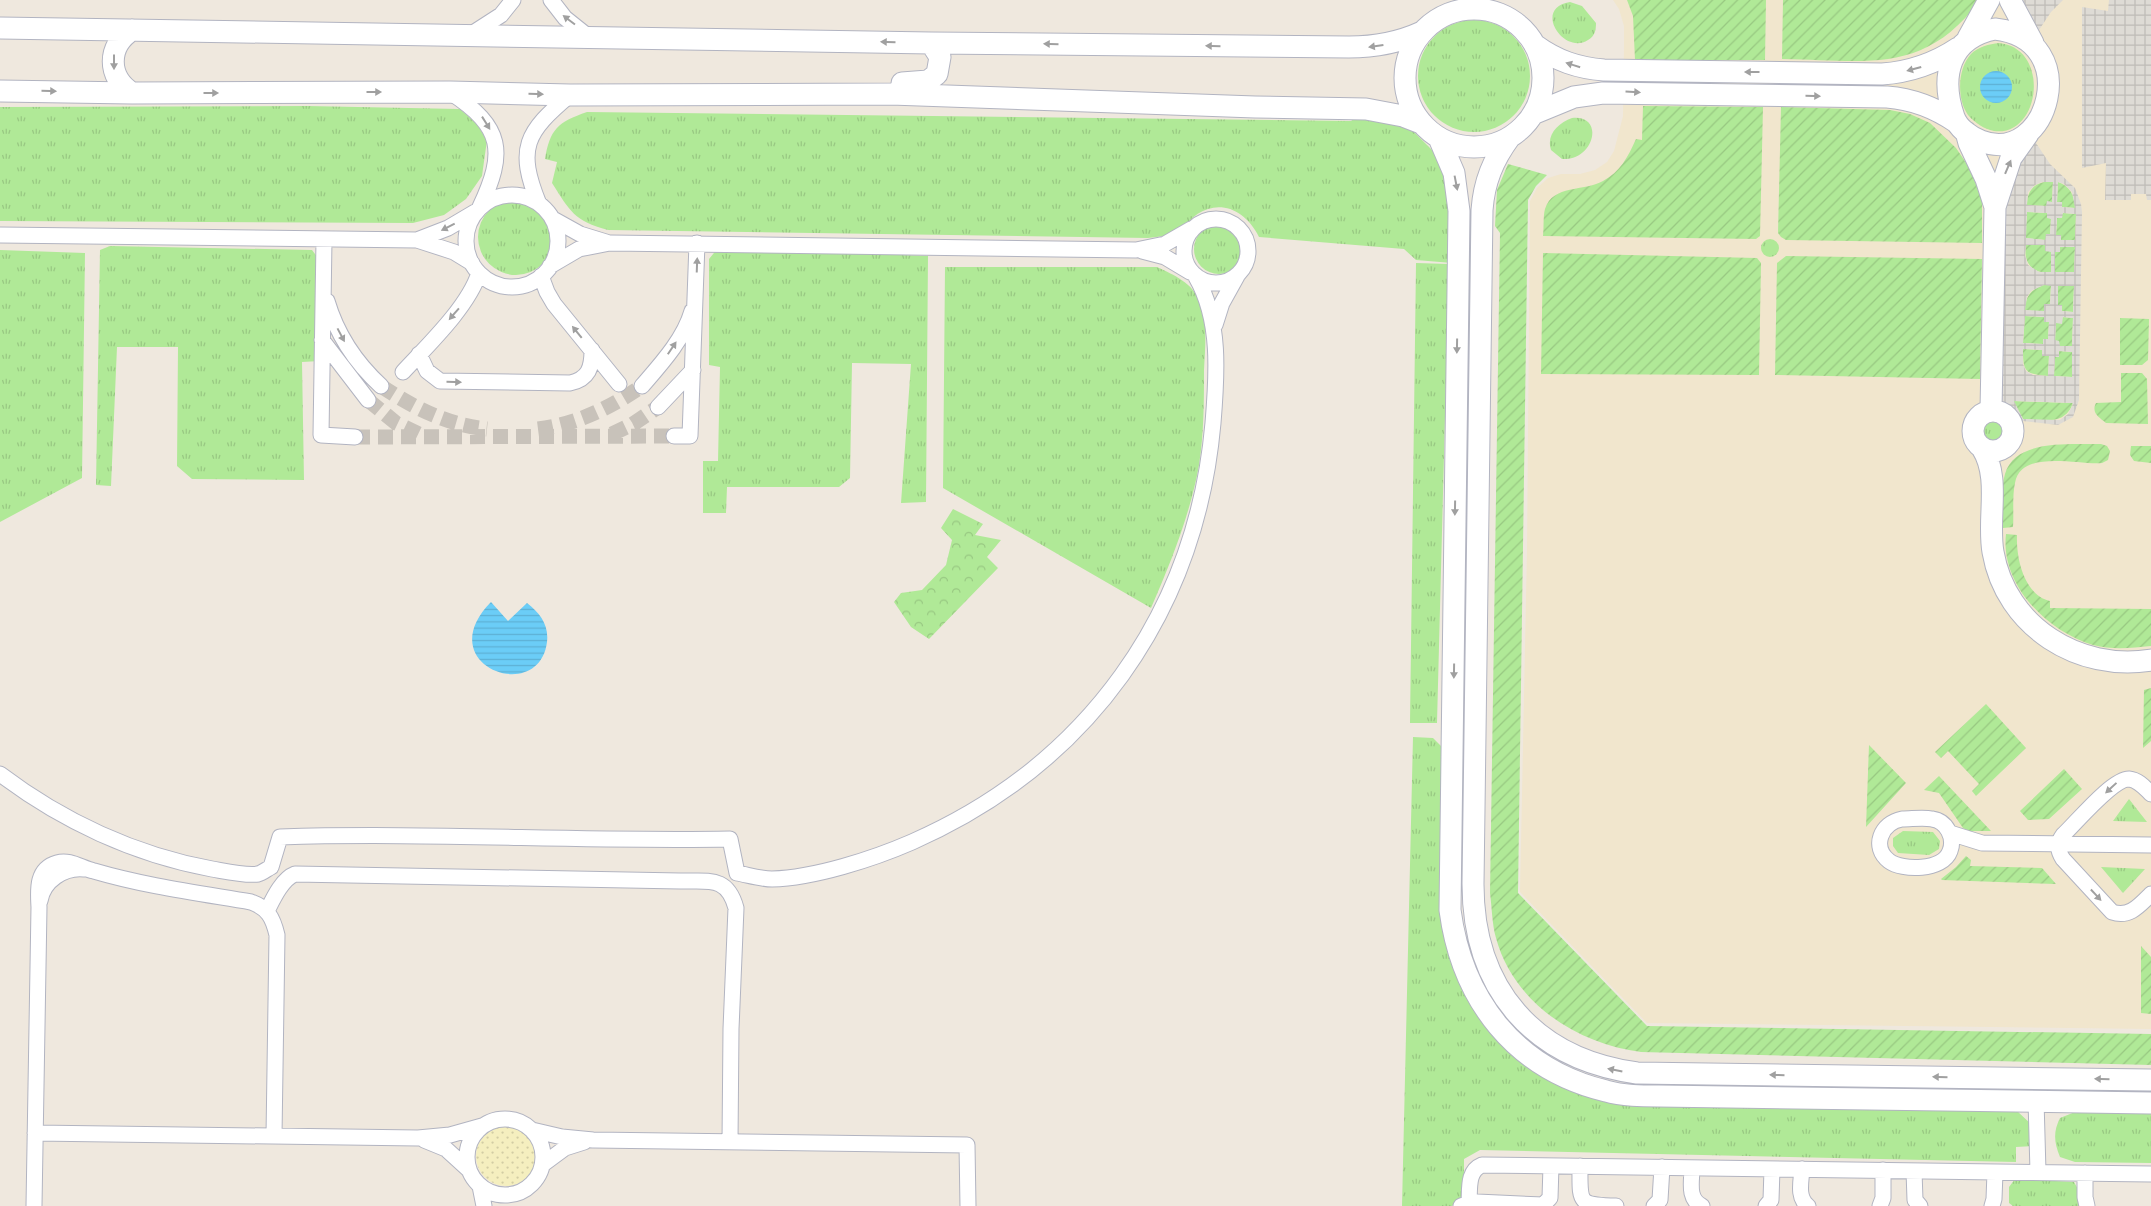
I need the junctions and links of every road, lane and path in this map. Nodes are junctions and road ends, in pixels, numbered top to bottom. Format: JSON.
{"nodes":[{"id":1,"x":513,"y":0,"type":"edge"},
{"id":2,"x":551,"y":0,"type":"edge"},
{"id":3,"x":1989,"y":0,"type":"edge"},
{"id":4,"x":2010,"y":0,"type":"edge"},
{"id":5,"x":1449,"y":7,"type":"edge"},
{"id":6,"x":1505,"y":9,"type":"edge"},
{"id":7,"x":0,"y":28,"type":"edge"},
{"id":8,"x":132,"y":30,"type":"junction"},
{"id":9,"x":1422,"y":32,"type":"junction"},
{"id":10,"x":468,"y":36,"type":"junction"},
{"id":11,"x":590,"y":38,"type":"junction"},
{"id":12,"x":931,"y":43,"type":"junction"},
{"id":13,"x":1963,"y":43,"type":"junction"},
{"id":14,"x":1535,"y":45,"type":"junction"},
{"id":15,"x":2034,"y":45,"type":"junction"},
{"id":16,"x":1604,"y":70,"type":"junction"},
{"id":17,"x":0,"y":90,"type":"edge"},
{"id":18,"x":450,"y":92,"type":"junction"},
{"id":19,"x":132,"y":93,"type":"junction"},
{"id":20,"x":1603,"y":93,"type":"junction"},
{"id":21,"x":892,"y":94,"type":"junction"},
{"id":22,"x":570,"y":95,"type":"junction"},
{"id":23,"x":1535,"y":113,"type":"junction"},
{"id":24,"x":1421,"y":123,"type":"junction"},
{"id":25,"x":1961,"y":127,"type":"junction"},
{"id":26,"x":2030,"y":132,"type":"junction"},
{"id":27,"x":1510,"y":137,"type":"junction"},
{"id":28,"x":1439,"y":138,"type":"junction"},
{"id":29,"x":539,"y":204,"type":"junction"},
{"id":30,"x":1995,"y":207,"type":"junction"},
{"id":31,"x":478,"y":209,"type":"junction"},
{"id":32,"x":553,"y":219,"type":"junction"},
{"id":33,"x":1191,"y":229,"type":"junction"},
{"id":34,"x":0,"y":236,"type":"edge"},
{"id":35,"x":324,"y":240,"type":"junction"},
{"id":36,"x":417,"y":240,"type":"junction"},
{"id":37,"x":610,"y":243,"type":"junction"},
{"id":38,"x":697,"y":244,"type":"junction"},
{"id":39,"x":1136,"y":250,"type":"junction"},
{"id":40,"x":475,"y":268,"type":"junction"},
{"id":41,"x":546,"y":271,"type":"junction"},
{"id":42,"x":1193,"y":275,"type":"junction"},
{"id":43,"x":1237,"y":276,"type":"junction"},
{"id":44,"x":323,"y":290,"type":"junction"},
{"id":45,"x":695,"y":300,"type":"junction"},
{"id":46,"x":1214,"y":333,"type":"junction"},
{"id":47,"x":322,"y":340,"type":"junction"},
{"id":48,"x":592,"y":350,"type":"junction"},
{"id":49,"x":419,"y":354,"type":"junction"},
{"id":50,"x":693,"y":370,"type":"junction"},
{"id":51,"x":403,"y":372,"type":"dead end"},
{"id":52,"x":618,"y":384,"type":"dead end"},
{"id":53,"x":381,"y":386,"type":"tunnel mouth"},
{"id":54,"x":642,"y":386,"type":"tunnel mouth"},
{"id":55,"x":368,"y":400,"type":"tunnel mouth"},
{"id":56,"x":658,"y":407,"type":"tunnel mouth"},
{"id":57,"x":1990,"y":410,"type":"junction"},
{"id":58,"x":355,"y":436,"type":"tunnel mouth"},
{"id":59,"x":674,"y":436,"type":"tunnel mouth"},
{"id":60,"x":1992,"y":449,"type":"junction"},
{"id":61,"x":2151,"y":660,"type":"edge"},
{"id":62,"x":0,"y":774,"type":"edge"},
{"id":63,"x":2151,"y":794,"type":"edge"},
{"id":64,"x":1950,"y":833,"type":"junction"},
{"id":65,"x":1982,"y":843,"type":"junction"},
{"id":66,"x":2058,"y":844,"type":"junction"},
{"id":67,"x":2151,"y":846,"type":"edge"},
{"id":68,"x":1950,"y":853,"type":"junction"},
{"id":69,"x":2151,"y":894,"type":"edge"},
{"id":70,"x":267,"y":910,"type":"junction"},
{"id":71,"x":1852,"y":1076,"type":"junction"},
{"id":72,"x":2151,"y":1080,"type":"edge"},
{"id":73,"x":1852,"y":1098,"type":"junction"},
{"id":74,"x":2036,"y":1100,"type":"junction"},
{"id":75,"x":2151,"y":1103,"type":"edge"},
{"id":76,"x":482,"y":1126,"type":"junction"},
{"id":77,"x":532,"y":1130,"type":"junction"},
{"id":78,"x":35,"y":1133,"type":"junction"},
{"id":79,"x":274,"y":1136,"type":"junction"},
{"id":80,"x":418,"y":1138,"type":"junction"},
{"id":81,"x":593,"y":1140,"type":"junction"},
{"id":82,"x":730,"y":1142,"type":"junction"},
{"id":83,"x":542,"y":1166,"type":"junction"},
{"id":84,"x":1551,"y":1166,"type":"junction"},
{"id":85,"x":1580,"y":1166,"type":"junction"},
{"id":86,"x":1662,"y":1167,"type":"junction"},
{"id":87,"x":1692,"y":1168,"type":"junction"},
{"id":88,"x":1772,"y":1169,"type":"junction"},
{"id":89,"x":1802,"y":1169,"type":"junction"},
{"id":90,"x":469,"y":1170,"type":"junction"},
{"id":91,"x":1883,"y":1170,"type":"junction"},
{"id":92,"x":1914,"y":1171,"type":"junction"},
{"id":93,"x":1995,"y":1172,"type":"junction"},
{"id":94,"x":2038,"y":1172,"type":"junction"},
{"id":95,"x":2085,"y":1173,"type":"junction"},
{"id":96,"x":2151,"y":1174,"type":"edge"},
{"id":97,"x":480,"y":1186,"type":"junction"},
{"id":98,"x":526,"y":1189,"type":"junction"},
{"id":99,"x":1465,"y":1204,"type":"edge"},
{"id":100,"x":34,"y":1206,"type":"edge"},
{"id":101,"x":484,"y":1206,"type":"edge"},
{"id":102,"x":524,"y":1206,"type":"edge"},
{"id":103,"x":968,"y":1206,"type":"edge"},
{"id":104,"x":1616,"y":1206,"type":"edge"},
{"id":105,"x":1654,"y":1206,"type":"edge"},
{"id":106,"x":1702,"y":1206,"type":"edge"},
{"id":107,"x":1766,"y":1206,"type":"edge"},
{"id":108,"x":1808,"y":1206,"type":"edge"},
{"id":109,"x":1880,"y":1206,"type":"edge"},
{"id":110,"x":1920,"y":1206,"type":"edge"},
{"id":111,"x":1993,"y":1206,"type":"edge"},
{"id":112,"x":2087,"y":1206,"type":"edge"}],
"edges":[{"from":1,"to":10,"type":"street"},
{"from":11,"to":2,"type":"street","one_way":true},
{"from":3,"to":13,"type":"street"},
{"from":4,"to":15,"type":"street"},
{"from":5,"to":6,"type":"street"},
{"from":5,"to":9,"type":"street"},
{"from":6,"to":14,"type":"street"},
{"from":7,"to":8,"type":"street"},
{"from":8,"to":10,"type":"street"},
{"from":8,"to":19,"type":"street","one_way":true},
{"from":9,"to":12,"type":"street","one_way":true},
{"from":9,"to":24,"type":"street"},
{"from":10,"to":11,"type":"street"},
{"from":12,"to":11,"type":"street","one_way":true},
{"from":12,"to":21,"type":"street"},
{"from":13,"to":15,"type":"street"},
{"from":13,"to":16,"type":"street","one_way":true},
{"from":13,"to":25,"type":"street"},
{"from":16,"to":14,"type":"street","one_way":true},
{"from":14,"to":23,"type":"street"},
{"from":15,"to":26,"type":"street"},
{"from":16,"to":20,"type":"street"},
{"from":17,"to":19,"type":"street","one_way":true},
{"from":19,"to":18,"type":"street","one_way":true},
{"from":18,"to":22,"type":"street","one_way":true},
{"from":18,"to":31,"type":"street","one_way":true},
{"from":20,"to":23,"type":"street"},
{"from":20,"to":25,"type":"street","one_way":true},
{"from":21,"to":22,"type":"street"},
{"from":21,"to":24,"type":"street"},
{"from":22,"to":29,"type":"street"},
{"from":23,"to":27,"type":"street"},
{"from":24,"to":28,"type":"street"},
{"from":25,"to":26,"type":"street"},
{"from":25,"to":30,"type":"street"},
{"from":30,"to":26,"type":"street","one_way":true},
{"from":27,"to":28,"type":"street"},
{"from":71,"to":27,"type":"street","one_way":true},
{"from":28,"to":73,"type":"street","one_way":true},
{"from":29,"to":31,"type":"street"},
{"from":29,"to":32,"type":"street"},
{"from":30,"to":57,"type":"street"},
{"from":31,"to":36,"type":"street","one_way":true},
{"from":31,"to":40,"type":"street"},
{"from":32,"to":37,"type":"street"},
{"from":32,"to":41,"type":"street"},
{"from":33,"to":39,"type":"street"},
{"from":33,"to":42,"type":"street"},
{"from":33,"to":43,"type":"street"},
{"from":34,"to":35,"type":"street"},
{"from":35,"to":36,"type":"street"},
{"from":35,"to":44,"type":"street"},
{"from":36,"to":40,"type":"street"},
{"from":37,"to":38,"type":"street"},
{"from":37,"to":41,"type":"street"},
{"from":38,"to":39,"type":"street"},
{"from":45,"to":38,"type":"street","one_way":true},
{"from":39,"to":42,"type":"street"},
{"from":40,"to":41,"type":"street"},
{"from":40,"to":49,"type":"street","one_way":true},
{"from":48,"to":41,"type":"street","one_way":true},
{"from":42,"to":43,"type":"street"},
{"from":42,"to":46,"type":"street"},
{"from":43,"to":46,"type":"street"},
{"from":44,"to":47,"type":"street"},
{"from":44,"to":53,"type":"street","one_way":true},
{"from":45,"to":50,"type":"street"},
{"from":54,"to":45,"type":"street","one_way":true},
{"from":46,"to":62,"type":"street"},
{"from":47,"to":55,"type":"street"},
{"from":47,"to":58,"type":"street"},
{"from":49,"to":48,"type":"street","one_way":true},
{"from":48,"to":52,"type":"street"},
{"from":49,"to":51,"type":"street"},
{"from":50,"to":56,"type":"street"},
{"from":50,"to":59,"type":"street"},
{"from":57,"to":60,"type":"street"},
{"from":57,"to":60,"type":"street"},
{"from":60,"to":61,"type":"street"},
{"from":63,"to":66,"type":"street","one_way":true},
{"from":64,"to":65,"type":"street"},
{"from":64,"to":68,"type":"street"},
{"from":64,"to":68,"type":"street"},
{"from":65,"to":66,"type":"street"},
{"from":65,"to":68,"type":"street"},
{"from":66,"to":67,"type":"street"},
{"from":66,"to":69,"type":"street","one_way":true},
{"from":70,"to":78,"type":"street"},
{"from":70,"to":79,"type":"street"},
{"from":70,"to":82,"type":"street"},
{"from":72,"to":71,"type":"street","one_way":true},
{"from":71,"to":73,"type":"street"},
{"from":73,"to":74,"type":"street"},
{"from":74,"to":75,"type":"street"},
{"from":74,"to":94,"type":"street"},
{"from":76,"to":77,"type":"street"},
{"from":76,"to":80,"type":"street"},
{"from":76,"to":90,"type":"street"},
{"from":77,"to":81,"type":"street"},
{"from":77,"to":83,"type":"street"},
{"from":78,"to":79,"type":"street"},
{"from":78,"to":100,"type":"street"},
{"from":79,"to":80,"type":"street"},
{"from":80,"to":90,"type":"street"},
{"from":81,"to":82,"type":"street"},
{"from":81,"to":83,"type":"street"},
{"from":82,"to":103,"type":"street"},
{"from":83,"to":98,"type":"street"},
{"from":84,"to":85,"type":"street"},
{"from":84,"to":99,"type":"street"},
{"from":84,"to":99,"type":"street"},
{"from":85,"to":86,"type":"street"},
{"from":85,"to":104,"type":"street"},
{"from":86,"to":87,"type":"street"},
{"from":86,"to":105,"type":"street"},
{"from":87,"to":88,"type":"street"},
{"from":87,"to":106,"type":"street"},
{"from":88,"to":89,"type":"street"},
{"from":88,"to":107,"type":"street"},
{"from":89,"to":91,"type":"street"},
{"from":89,"to":108,"type":"street"},
{"from":90,"to":97,"type":"street"},
{"from":91,"to":92,"type":"street"},
{"from":91,"to":109,"type":"street"},
{"from":92,"to":93,"type":"street"},
{"from":92,"to":110,"type":"street"},
{"from":93,"to":94,"type":"street"},
{"from":93,"to":111,"type":"street"},
{"from":94,"to":95,"type":"street"},
{"from":95,"to":96,"type":"street"},
{"from":95,"to":112,"type":"street"},
{"from":97,"to":98,"type":"street"},
{"from":97,"to":101,"type":"street"},
{"from":98,"to":102,"type":"street"}]}
